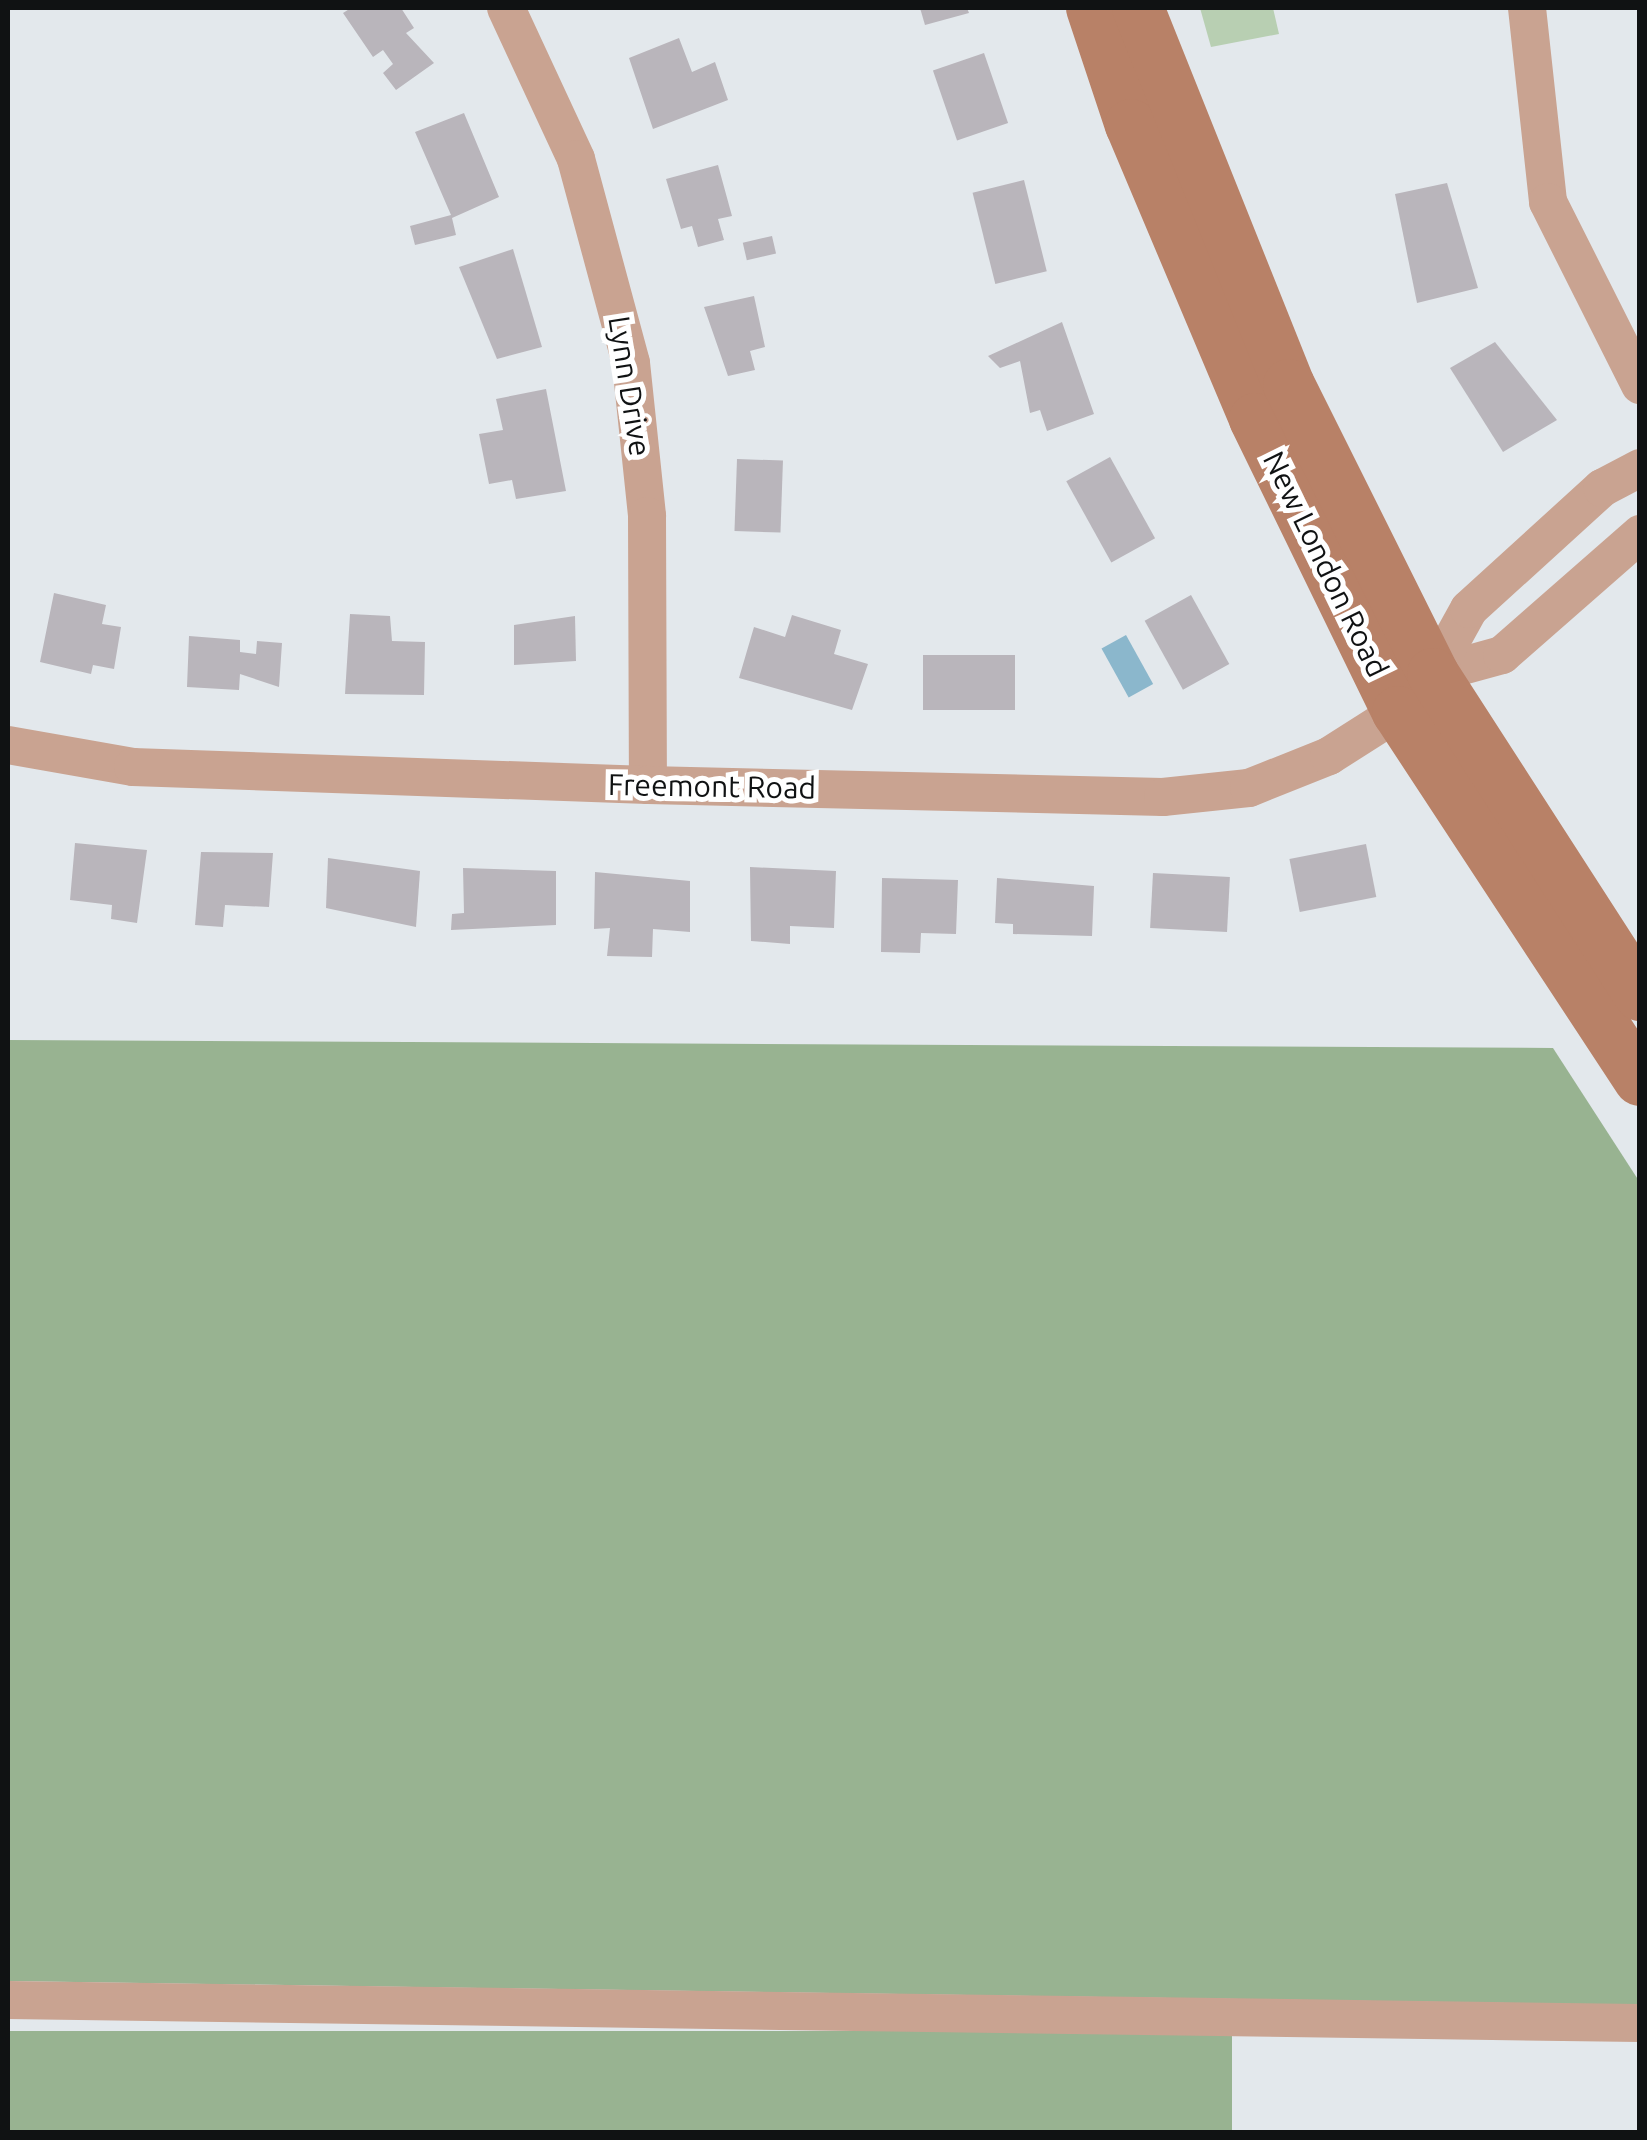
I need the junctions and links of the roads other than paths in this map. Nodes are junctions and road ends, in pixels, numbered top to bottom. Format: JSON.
{"nodes":[{"id":1,"x":506,"y":8,"type":"edge"},
{"id":2,"x":1092,"y":8,"type":"edge"},
{"id":3,"x":1138,"y":8,"type":"edge"},
{"id":4,"x":1527,"y":8,"type":"edge"},
{"id":5,"x":1640,"y":385,"type":"edge"},
{"id":6,"x":1640,"y":468,"type":"edge"},
{"id":7,"x":1640,"y":534,"type":"edge"},
{"id":8,"x":1433,"y":674,"type":"junction"},
{"id":9,"x":1398,"y":712,"type":"junction"},
{"id":10,"x":8,"y":745,"type":"edge"},
{"id":11,"x":648,"y":786,"type":"junction"},
{"id":12,"x":1640,"y":995,"type":"edge"},
{"id":13,"x":1640,"y":1080,"type":"edge"},
{"id":14,"x":8,"y":2000,"type":"edge"},
{"id":15,"x":1640,"y":2022,"type":"edge"}],
"edges":[{"from":1,"to":11,"type":"street","name":"Lynn Drive"},
{"from":2,"to":9,"type":"main road","name":"New London Road"},
{"from":3,"to":8,"type":"main road","name":"New London Road"},
{"from":4,"to":5,"type":"street"},
{"from":6,"to":8,"type":"street","name":"Freemont Road"},
{"from":7,"to":8,"type":"street"},
{"from":8,"to":9,"type":"street","name":"Freemont Road"},
{"from":8,"to":12,"type":"main road","name":"New London Road"},
{"from":9,"to":11,"type":"street","name":"Freemont Road"},
{"from":9,"to":13,"type":"main road","name":"New London Road"},
{"from":10,"to":11,"type":"street","name":"Freemont Road"},
{"from":14,"to":15,"type":"street"}]}
